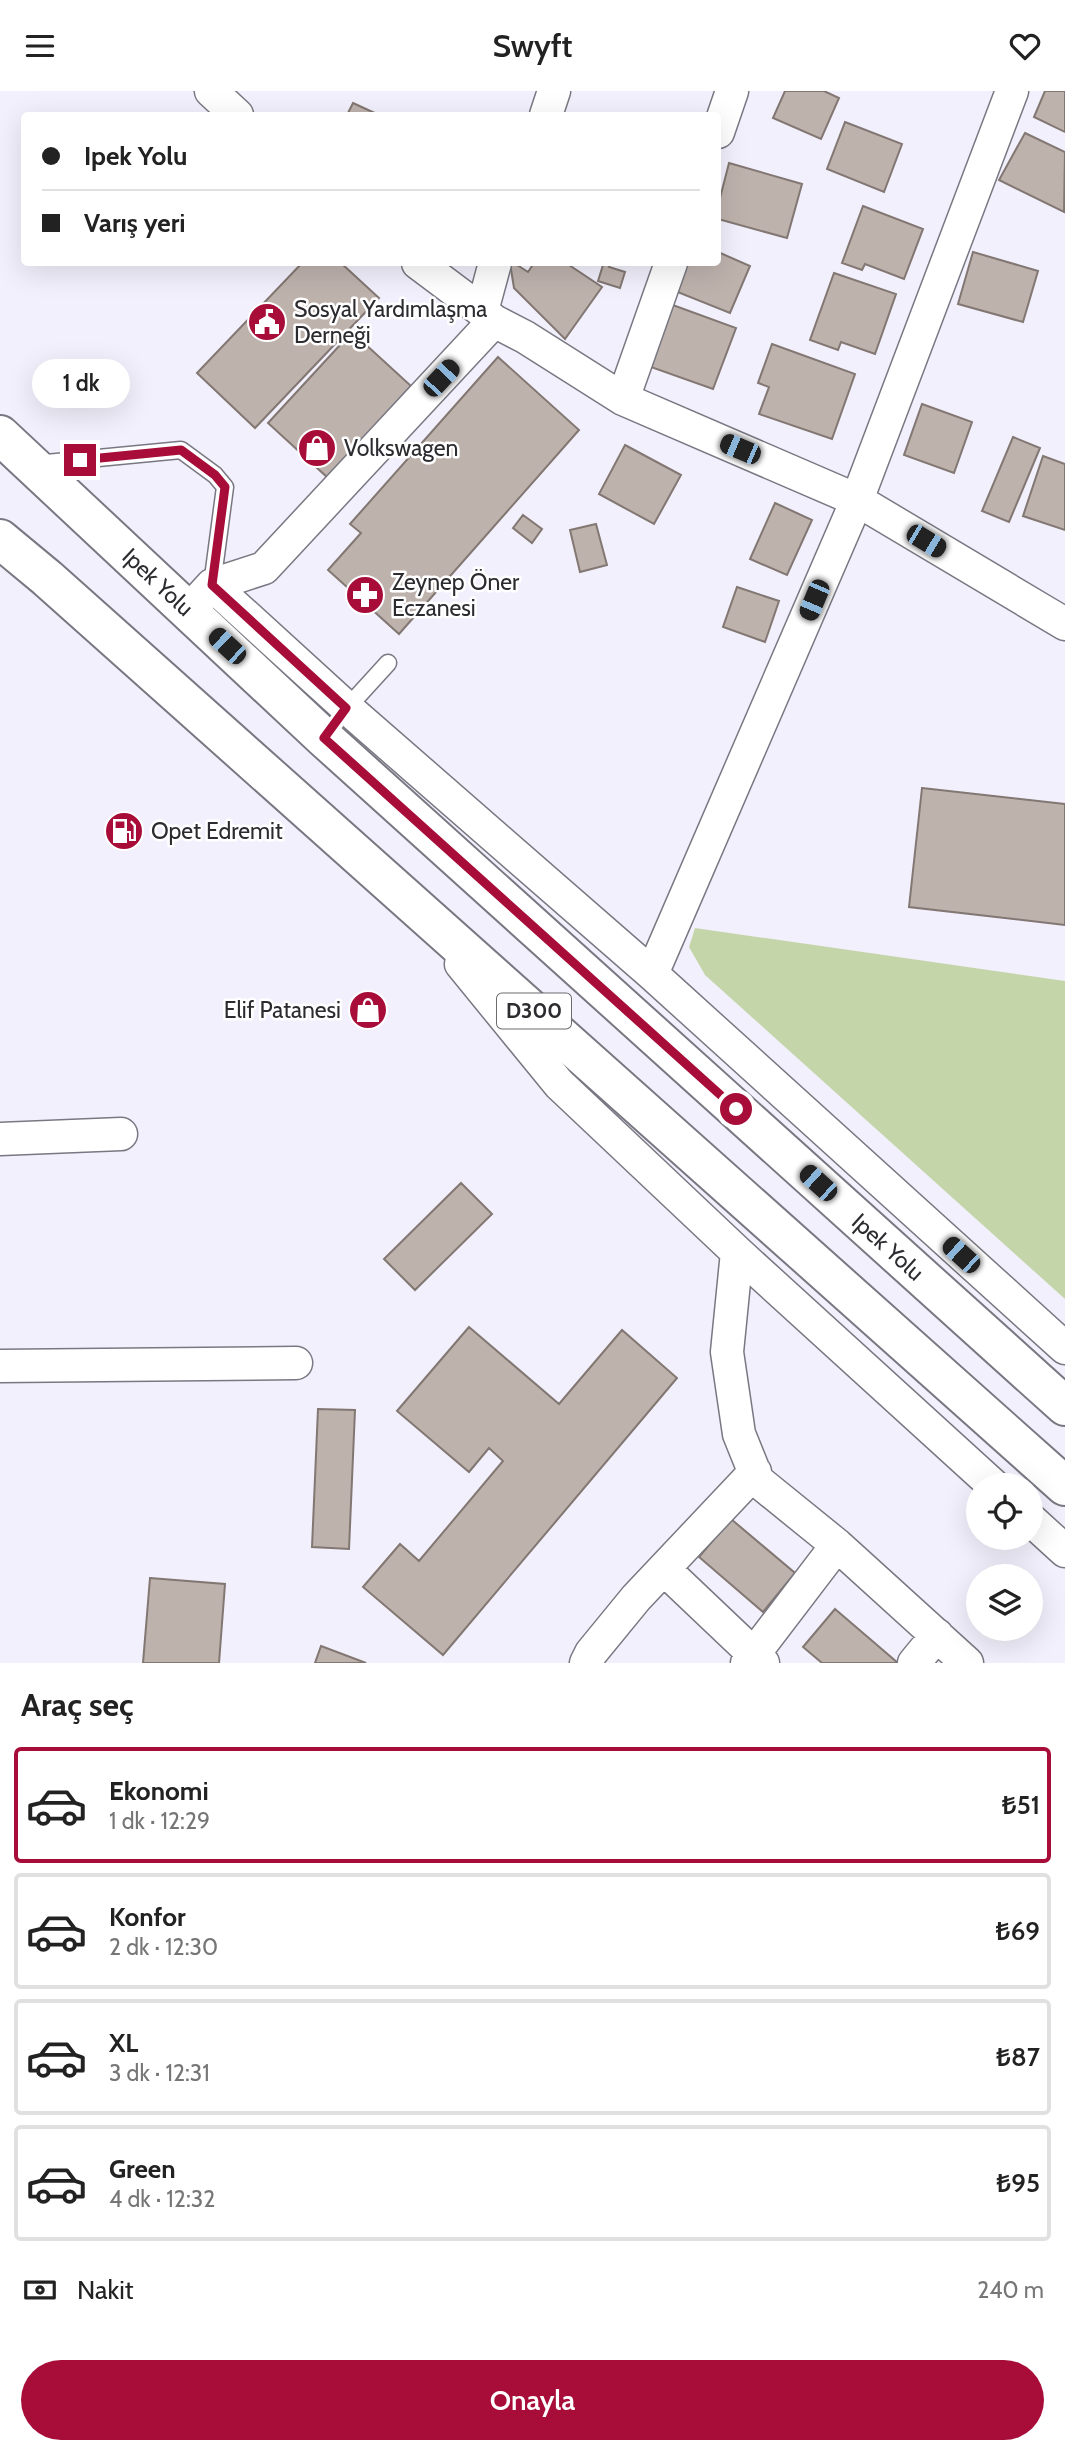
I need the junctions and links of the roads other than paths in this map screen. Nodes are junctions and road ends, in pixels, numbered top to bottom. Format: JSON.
{"nodes":[{"id":1,"x":211,"y":91,"type":"edge"},
{"id":2,"x":554,"y":91,"type":"edge"},
{"id":3,"x":732,"y":91,"type":"edge"},
{"id":4,"x":1012,"y":91,"type":"edge"},
{"id":5,"x":234,"y":112,"type":"edge"},
{"id":6,"x":547,"y":112,"type":"edge"},
{"id":7,"x":721,"y":123,"type":"edge"},
{"id":8,"x":422,"y":266,"type":"edge"},
{"id":9,"x":495,"y":266,"type":"edge"},
{"id":10,"x":670,"y":266,"type":"edge"},
{"id":11,"x":488,"y":316,"type":"junction"},
{"id":12,"x":623,"y":399,"type":"junction"},
{"id":13,"x":0,"y":435,"type":"edge"},
{"id":14,"x":30,"y":465,"type":"junction"},
{"id":15,"x":857,"y":500,"type":"junction"},
{"id":16,"x":0,"y":539,"type":"edge"},
{"id":17,"x":200,"y":598,"type":"junction"},
{"id":18,"x":1065,"y":624,"type":"edge"},
{"id":19,"x":388,"y":663,"type":"dead end"},
{"id":20,"x":346,"y":708,"type":"junction"},
{"id":21,"x":324,"y":738,"type":"junction"},
{"id":22,"x":407,"y":898,"type":"junction"},
{"id":23,"x":652,"y":974,"type":"junction"},
{"id":24,"x":121,"y":1134,"type":"dead end"},
{"id":25,"x":0,"y":1139,"type":"edge"},
{"id":26,"x":737,"y":1252,"type":"junction"},
{"id":27,"x":1065,"y":1348,"type":"edge"},
{"id":28,"x":296,"y":1363,"type":"dead end"},
{"id":29,"x":0,"y":1366,"type":"edge"},
{"id":30,"x":1065,"y":1406,"type":"edge"},
{"id":31,"x":755,"y":1472,"type":"junction"},
{"id":32,"x":979,"y":1473,"type":"edge"},
{"id":33,"x":1065,"y":1486,"type":"edge"},
{"id":34,"x":1043,"y":1531,"type":"edge"},
{"id":35,"x":837,"y":1545,"type":"junction"},
{"id":36,"x":1065,"y":1551,"type":"edge"},
{"id":37,"x":664,"y":1569,"type":"junction"},
{"id":38,"x":937,"y":1635,"type":"junction"},
{"id":39,"x":755,"y":1660,"type":"edge"},
{"id":40,"x":586,"y":1663,"type":"edge"},
{"id":41,"x":914,"y":1663,"type":"edge"},
{"id":42,"x":967,"y":1663,"type":"edge"}],
"edges":[{"from":1,"to":5,"type":"street"},
{"from":2,"to":6,"type":"street"},
{"from":3,"to":7,"type":"street"},
{"from":4,"to":15,"type":"street"},
{"from":8,"to":11,"type":"street"},
{"from":9,"to":11,"type":"street"},
{"from":10,"to":12,"type":"street"},
{"from":11,"to":12,"type":"street"},
{"from":11,"to":17,"type":"street"},
{"from":12,"to":15,"type":"street"},
{"from":13,"to":14,"type":"highway","name":"Ipek Yolu","number":"D300"},
{"from":14,"to":17,"type":"highway","name":"Ipek Yolu","number":"D300"},
{"from":14,"to":17,"type":"lane"},
{"from":15,"to":18,"type":"street"},
{"from":15,"to":23,"type":"street"},
{"from":16,"to":22,"type":"highway","number":"D300"},
{"from":17,"to":20,"type":"street"},
{"from":17,"to":21,"type":"highway","name":"Ipek Yolu","number":"D300"},
{"from":19,"to":20,"type":"lane"},
{"from":20,"to":21,"type":"lane"},
{"from":20,"to":23,"type":"street"},
{"from":21,"to":30,"type":"highway","name":"Ipek Yolu","number":"D300"},
{"from":22,"to":26,"type":"street"},
{"from":22,"to":33,"type":"highway","number":"D300"},
{"from":23,"to":27,"type":"street"},
{"from":24,"to":25,"type":"street"},
{"from":26,"to":31,"type":"street"},
{"from":26,"to":32,"type":"street"},
{"from":28,"to":29,"type":"street"},
{"from":31,"to":35,"type":"street"},
{"from":31,"to":37,"type":"street"},
{"from":34,"to":36,"type":"street"},
{"from":35,"to":38,"type":"street"},
{"from":35,"to":39,"type":"street"},
{"from":37,"to":39,"type":"street"},
{"from":37,"to":40,"type":"street"},
{"from":38,"to":41,"type":"street"},
{"from":38,"to":42,"type":"street"}]}
